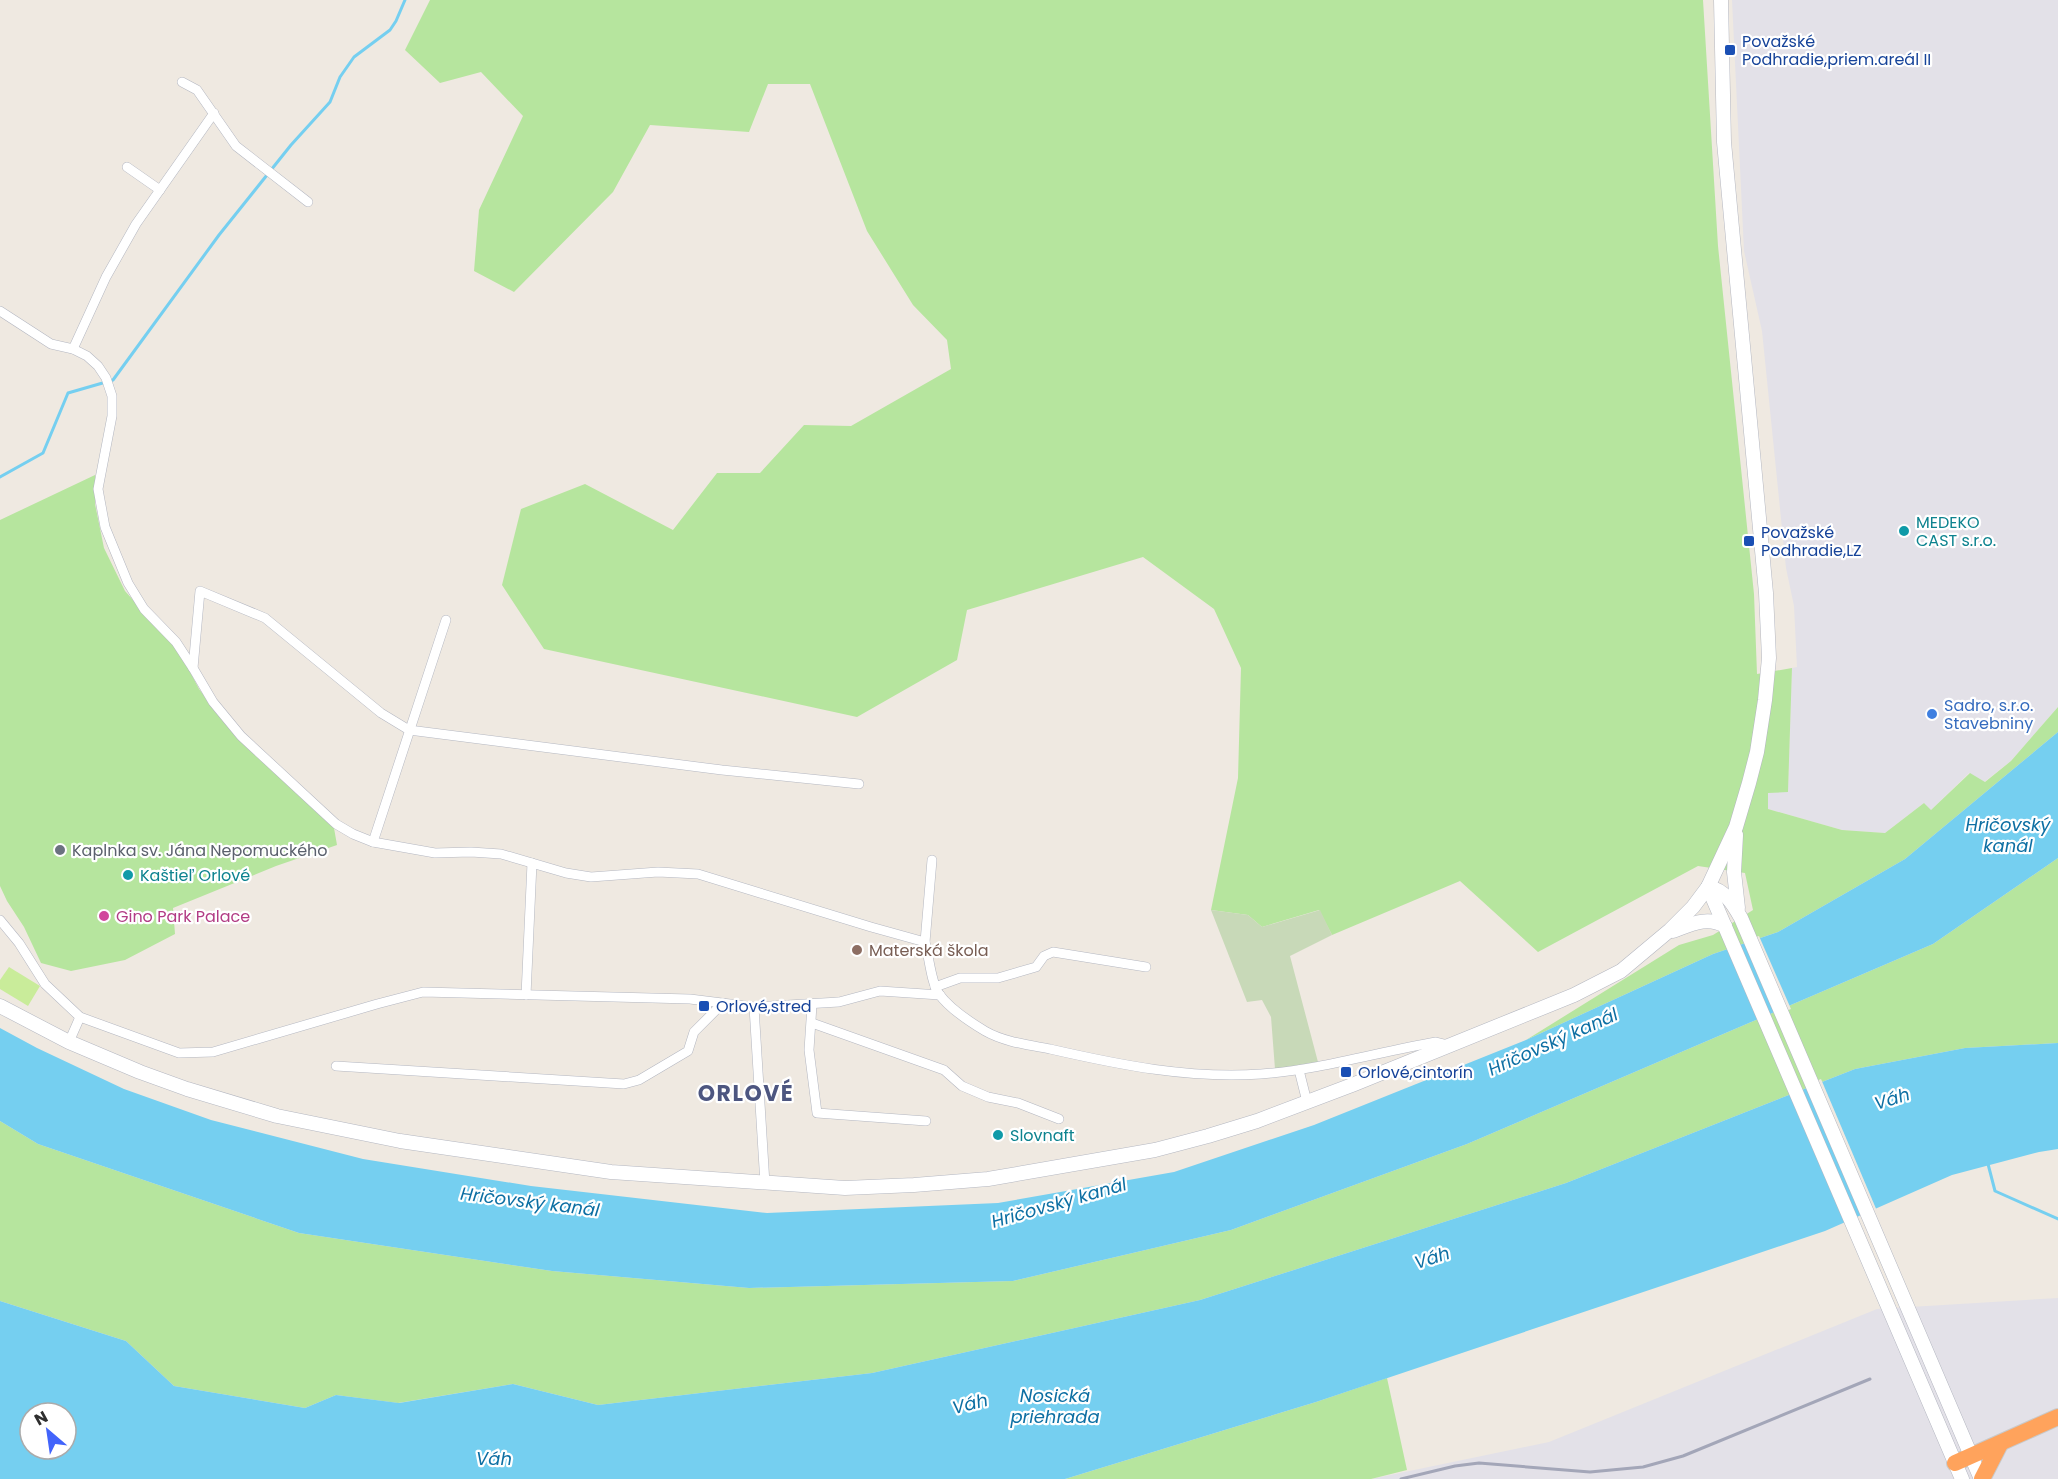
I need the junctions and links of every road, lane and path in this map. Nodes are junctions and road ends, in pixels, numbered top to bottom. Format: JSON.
{"nodes":[{"id":1,"x":1721,"y":0,"type":"edge"},
{"id":2,"x":182,"y":82,"type":"dead end"},
{"id":3,"x":214,"y":113,"type":"junction"},
{"id":4,"x":127,"y":167,"type":"dead end"},
{"id":5,"x":160,"y":190,"type":"junction"},
{"id":6,"x":308,"y":202,"type":"dead end"},
{"id":7,"x":0,"y":311,"type":"edge"},
{"id":8,"x":73,"y":349,"type":"junction"},
{"id":9,"x":446,"y":620,"type":"dead end"},
{"id":10,"x":193,"y":668,"type":"junction"},
{"id":11,"x":409,"y":730,"type":"junction"},
{"id":12,"x":859,"y":784,"type":"dead end"},
{"id":13,"x":1736,"y":827,"type":"junction"},
{"id":14,"x":373,"y":842,"type":"junction"},
{"id":15,"x":932,"y":860,"type":"dead end"},
{"id":16,"x":532,"y":863,"type":"junction"},
{"id":17,"x":1708,"y":887,"type":"junction"},
{"id":18,"x":0,"y":920,"type":"edge"},
{"id":19,"x":1743,"y":924,"type":"junction"},
{"id":20,"x":1727,"y":931,"type":"junction"},
{"id":21,"x":1668,"y":933,"type":"junction"},
{"id":22,"x":925,"y":942,"type":"junction"},
{"id":23,"x":1146,"y":967,"type":"dead end"},
{"id":24,"x":937,"y":991,"type":"junction"},
{"id":25,"x":526,"y":995,"type":"junction"},
{"id":26,"x":723,"y":1003,"type":"junction"},
{"id":27,"x":812,"y":1005,"type":"junction"},
{"id":28,"x":0,"y":1006,"type":"edge"},
{"id":29,"x":754,"y":1007,"type":"junction"},
{"id":30,"x":80,"y":1017,"type":"junction"},
{"id":31,"x":812,"y":1023,"type":"junction"},
{"id":32,"x":69,"y":1042,"type":"junction"},
{"id":33,"x":1450,"y":1046,"type":"junction"},
{"id":34,"x":336,"y":1066,"type":"dead end"},
{"id":35,"x":1299,"y":1070,"type":"junction"},
{"id":36,"x":1306,"y":1102,"type":"junction"},
{"id":37,"x":1059,"y":1119,"type":"dead end"},
{"id":38,"x":926,"y":1121,"type":"dead end"},
{"id":39,"x":765,"y":1184,"type":"junction"},
{"id":40,"x":2058,"y":1417,"type":"edge"},
{"id":41,"x":2000,"y":1444,"type":"junction"},
{"id":42,"x":1971,"y":1456,"type":"junction"},
{"id":43,"x":1955,"y":1463,"type":"junction"},
{"id":44,"x":1962,"y":1479,"type":"edge"},
{"id":45,"x":1981,"y":1479,"type":"edge"}],
"edges":[{"from":1,"to":13,"type":"main road"},
{"from":2,"to":3,"type":"street"},
{"from":3,"to":5,"type":"street"},
{"from":3,"to":6,"type":"street"},
{"from":4,"to":5,"type":"street"},
{"from":5,"to":8,"type":"street"},
{"from":7,"to":8,"type":"street"},
{"from":8,"to":10,"type":"street"},
{"from":9,"to":11,"type":"street"},
{"from":10,"to":11,"type":"street"},
{"from":10,"to":14,"type":"street"},
{"from":11,"to":12,"type":"street"},
{"from":11,"to":14,"type":"street"},
{"from":13,"to":17,"type":"main road"},
{"from":13,"to":19,"type":"main road"},
{"from":14,"to":16,"type":"street"},
{"from":15,"to":22,"type":"street"},
{"from":16,"to":22,"type":"street"},
{"from":16,"to":25,"type":"street"},
{"from":17,"to":19,"type":"main road"},
{"from":17,"to":20,"type":"main road"},
{"from":17,"to":21,"type":"main road"},
{"from":18,"to":30,"type":"street"},
{"from":19,"to":42,"type":"main road"},
{"from":20,"to":21,"type":"main road"},
{"from":20,"to":43,"type":"main road"},
{"from":21,"to":33,"type":"main road"},
{"from":22,"to":24,"type":"street"},
{"from":23,"to":24,"type":"street"},
{"from":24,"to":27,"type":"street"},
{"from":24,"to":35,"type":"street"},
{"from":25,"to":26,"type":"street"},
{"from":25,"to":30,"type":"street"},
{"from":26,"to":29,"type":"street"},
{"from":26,"to":34,"type":"street"},
{"from":27,"to":29,"type":"street"},
{"from":27,"to":31,"type":"street"},
{"from":28,"to":32,"type":"main road"},
{"from":29,"to":39,"type":"street"},
{"from":30,"to":32,"type":"street"},
{"from":31,"to":37,"type":"street"},
{"from":31,"to":38,"type":"street"},
{"from":32,"to":39,"type":"main road"},
{"from":33,"to":35,"type":"street"},
{"from":33,"to":36,"type":"main road"},
{"from":35,"to":36,"type":"street"},
{"from":36,"to":39,"type":"main road"},
{"from":40,"to":41,"type":"highway"},
{"from":41,"to":42,"type":"highway"},
{"from":41,"to":45,"type":"highway"},
{"from":42,"to":43,"type":"highway"},
{"from":42,"to":45,"type":"main road"},
{"from":43,"to":44,"type":"main road"}]}
